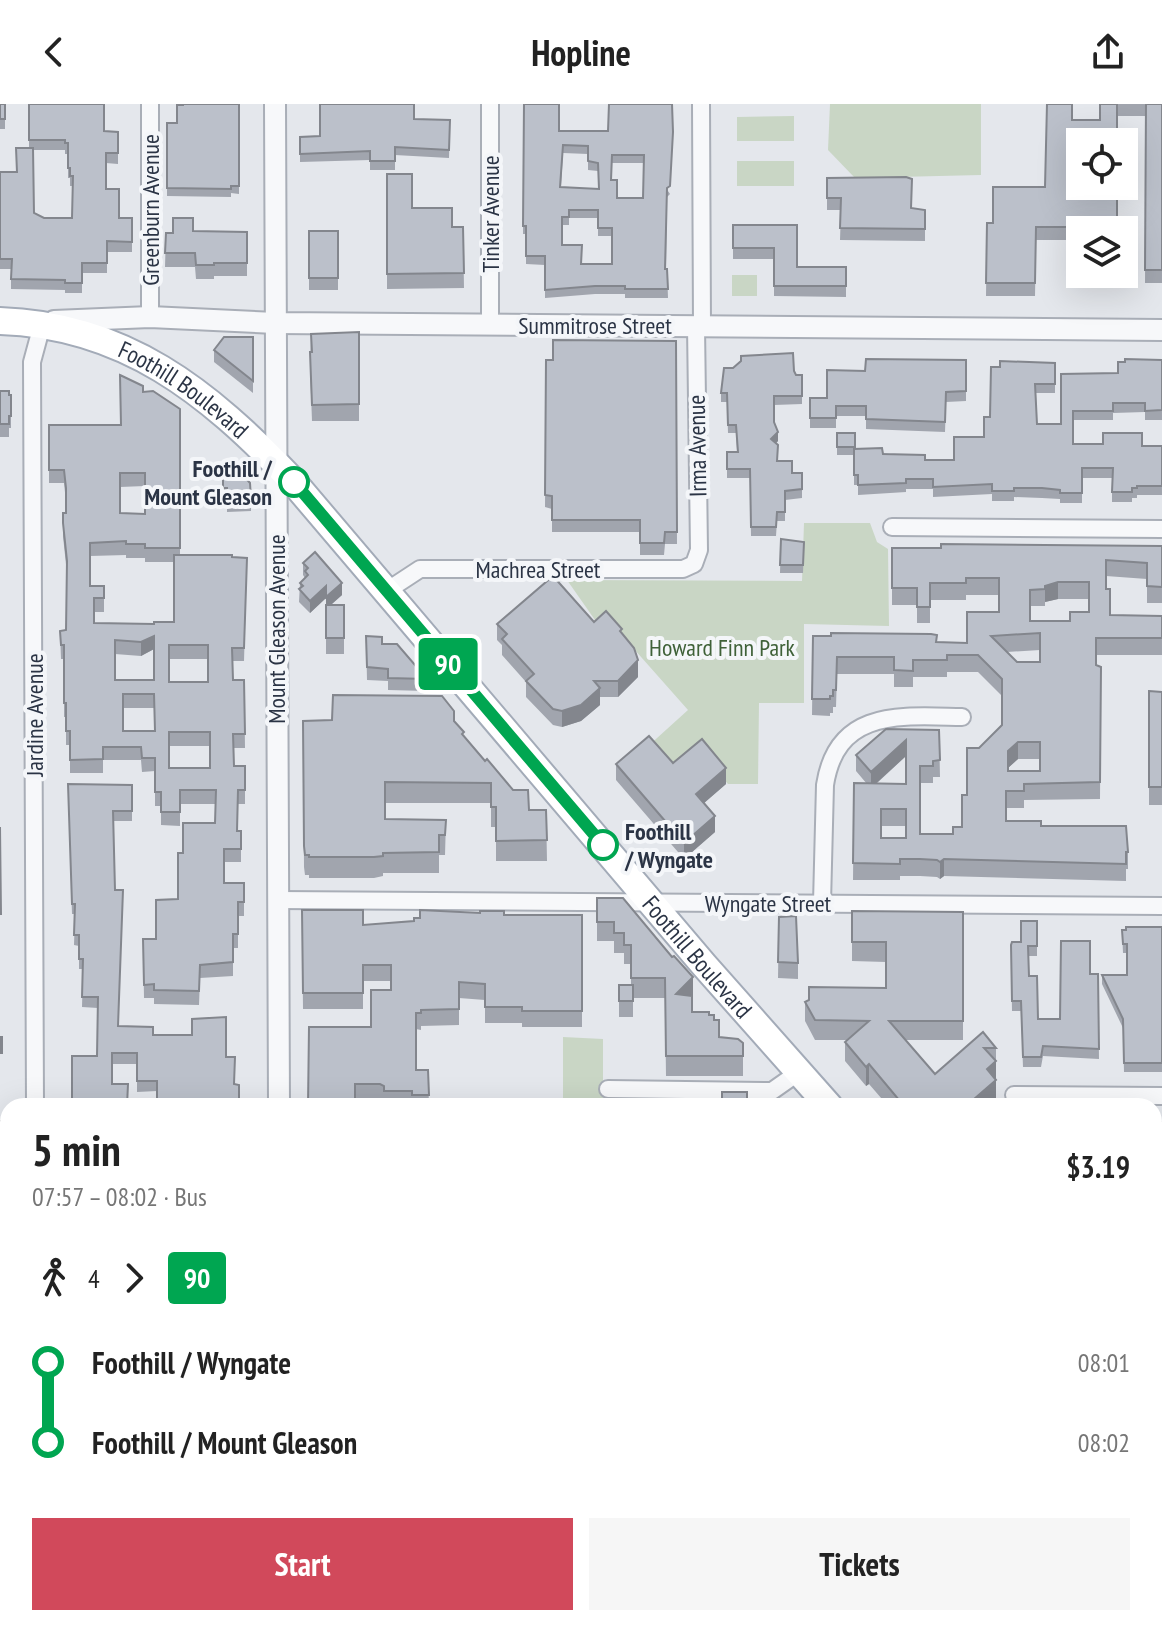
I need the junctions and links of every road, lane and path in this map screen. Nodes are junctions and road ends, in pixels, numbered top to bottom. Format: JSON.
{"nodes":[{"id":1,"x":150,"y":104,"type":"edge"},
{"id":2,"x":275,"y":104,"type":"edge"},
{"id":3,"x":490,"y":104,"type":"edge"},
{"id":4,"x":701,"y":104,"type":"edge"},
{"id":5,"x":150,"y":317,"type":"junction"},
{"id":6,"x":0,"y":321,"type":"edge"},
{"id":7,"x":35,"y":323,"type":"junction"},
{"id":8,"x":275,"y":323,"type":"junction"},
{"id":9,"x":490,"y":325,"type":"junction"},
{"id":10,"x":699,"y":326,"type":"junction"},
{"id":11,"x":1162,"y":330,"type":"edge"},
{"id":12,"x":275,"y":462,"type":"junction"},
{"id":13,"x":892,"y":527,"type":"dead end"},
{"id":14,"x":1162,"y":529,"type":"edge"},
{"id":15,"x":694,"y":564,"type":"joint"},
{"id":16,"x":388,"y":590,"type":"junction"},
{"id":17,"x":962,"y":717,"type":"dead end"},
{"id":18,"x":277,"y":900,"type":"junction"},
{"id":19,"x":652,"y":903,"type":"junction"},
{"id":20,"x":822,"y":903,"type":"junction"},
{"id":21,"x":1162,"y":906,"type":"edge"},
{"id":22,"x":799,"y":1072,"type":"junction"},
{"id":23,"x":608,"y":1089,"type":"dead end"},
{"id":24,"x":1014,"y":1095,"type":"dead end"},
{"id":25,"x":1162,"y":1096,"type":"edge"},
{"id":26,"x":35,"y":1098,"type":"edge"},
{"id":27,"x":279,"y":1098,"type":"edge"},
{"id":28,"x":822,"y":1098,"type":"edge"}],
"edges":[{"from":1,"to":5,"type":"street","name":"Greenburn Avenue"},
{"from":2,"to":8,"type":"street","name":"Mount Gleason Avenue"},
{"from":3,"to":9,"type":"street","name":"Tinker Avenue"},
{"from":4,"to":10,"type":"street","name":"Irma Avenue"},
{"from":5,"to":7,"type":"street","name":"Summitrose Street"},
{"from":5,"to":8,"type":"street","name":"Summitrose Street"},
{"from":6,"to":7,"type":"main road","name":"Foothill Boulevard"},
{"from":7,"to":12,"type":"main road","name":"Foothill Boulevard"},
{"from":7,"to":26,"type":"street","name":"Jardine Avenue"},
{"from":8,"to":9,"type":"street","name":"Summitrose Street"},
{"from":8,"to":12,"type":"street","name":"Mount Gleason Avenue"},
{"from":9,"to":10,"type":"street","name":"Summitrose Street"},
{"from":10,"to":11,"type":"street","name":"Summitrose Street"},
{"from":10,"to":15,"type":"street","name":"Irma Avenue"},
{"from":12,"to":16,"type":"main road","name":"Foothill Boulevard"},
{"from":12,"to":18,"type":"street","name":"Mount Gleason Avenue"},
{"from":13,"to":14,"type":"street"},
{"from":15,"to":16,"type":"street","name":"Machrea Street"},
{"from":16,"to":19,"type":"main road","name":"Foothill Boulevard"},
{"from":17,"to":20,"type":"street"},
{"from":18,"to":19,"type":"street","name":"Wyngate Street"},
{"from":18,"to":27,"type":"street","name":"Mount Gleason Avenue"},
{"from":19,"to":20,"type":"street","name":"Wyngate Street"},
{"from":19,"to":22,"type":"main road","name":"Foothill Boulevard"},
{"from":20,"to":21,"type":"street","name":"Wyngate Street"},
{"from":22,"to":23,"type":"street"},
{"from":22,"to":28,"type":"main road","name":"Foothill Boulevard"},
{"from":24,"to":25,"type":"street"}]}
